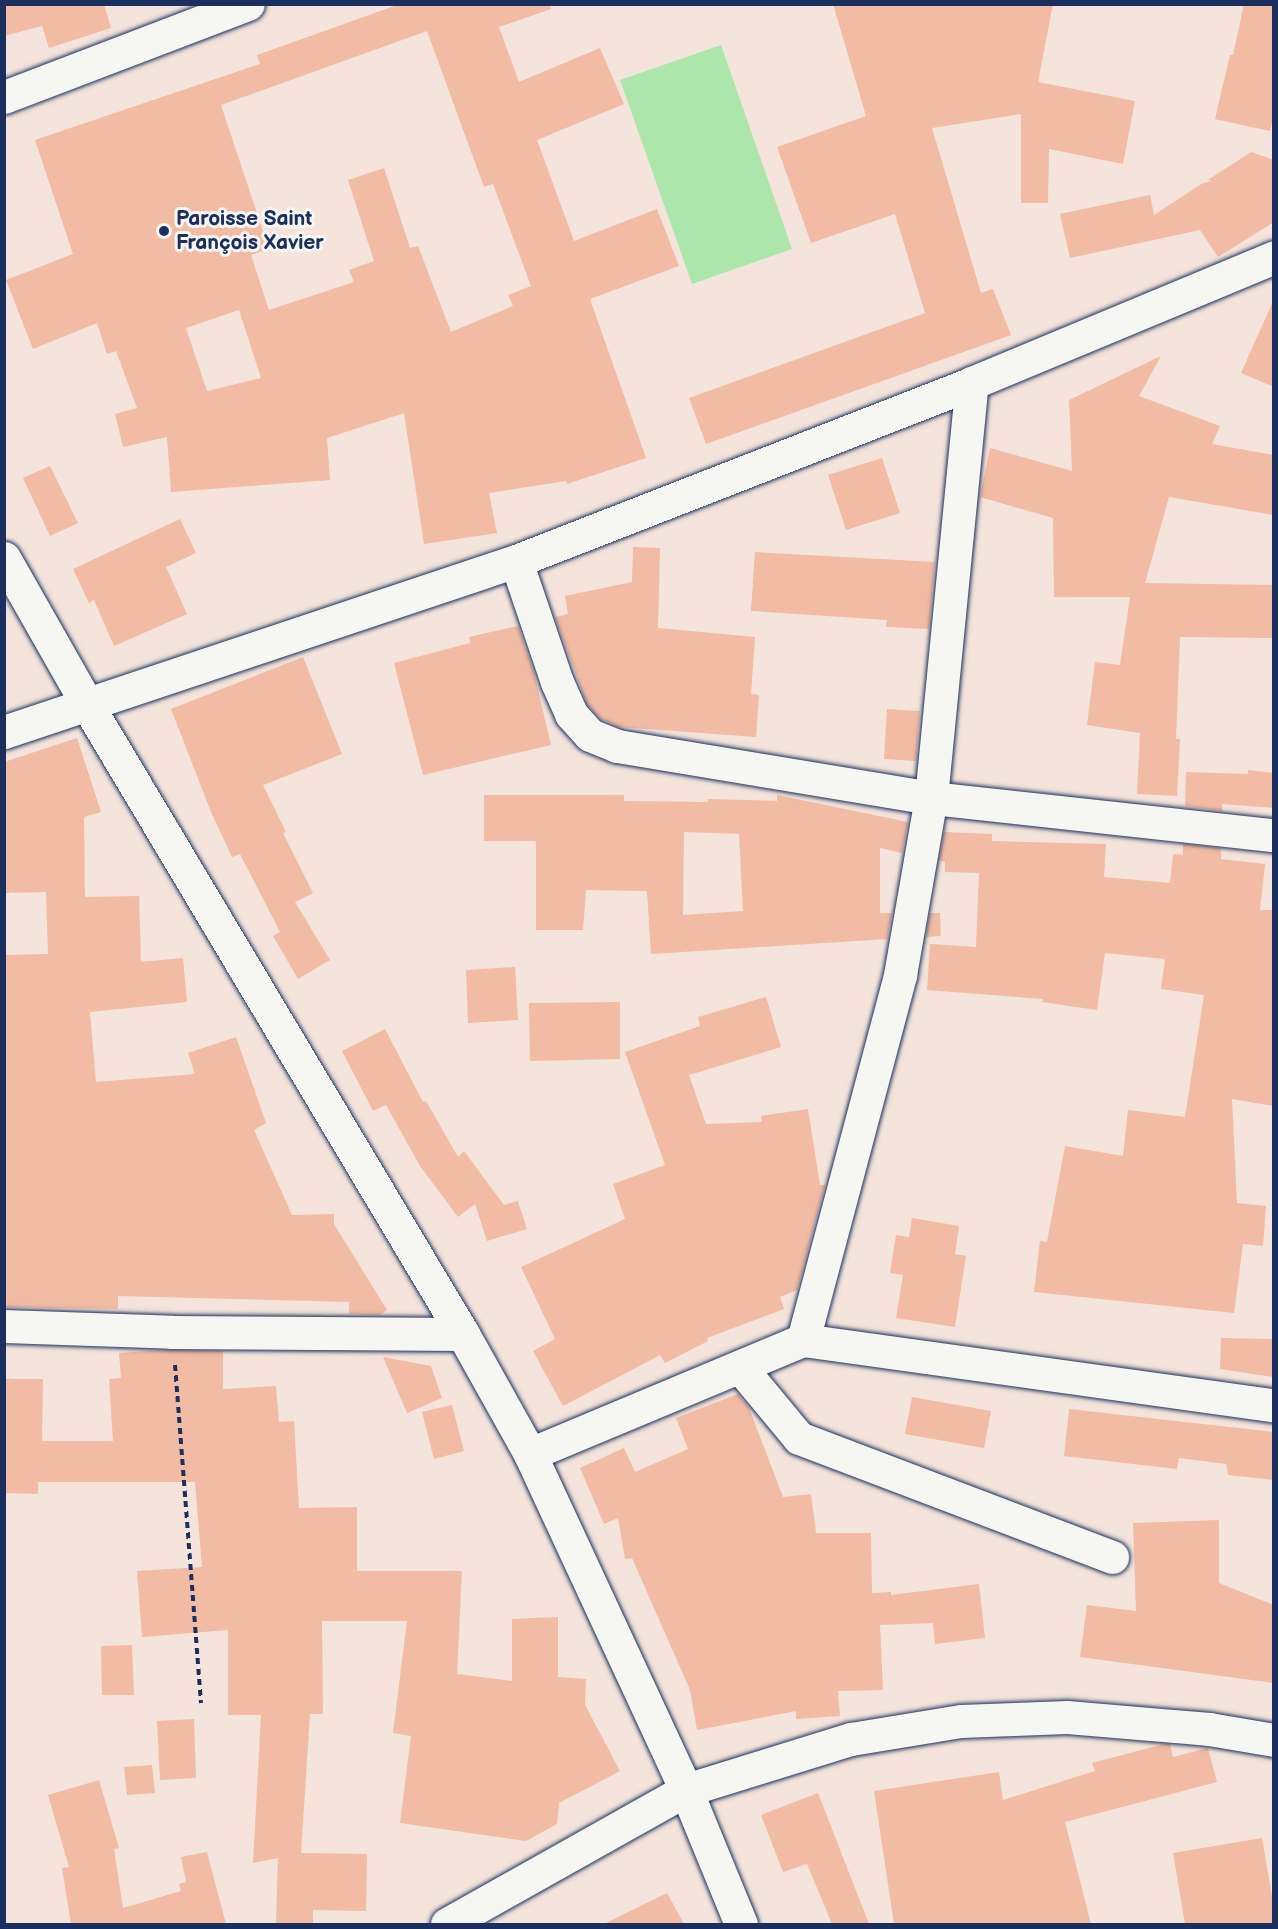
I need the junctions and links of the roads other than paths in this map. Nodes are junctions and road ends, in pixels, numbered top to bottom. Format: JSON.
{"nodes":[{"id":1,"x":248,"y":4,"type":"edge"},
{"id":2,"x":4,"y":97,"type":"edge"},
{"id":3,"x":1274,"y":257,"type":"edge"},
{"id":4,"x":972,"y":384,"type":"junction"},
{"id":5,"x":4,"y":558,"type":"edge"},
{"id":6,"x":516,"y":561,"type":"junction"},
{"id":7,"x":88,"y":706,"type":"junction"},
{"id":8,"x":4,"y":732,"type":"edge"},
{"id":9,"x":931,"y":798,"type":"junction"},
{"id":10,"x":1274,"y":836,"type":"edge"},
{"id":11,"x":4,"y":1326,"type":"edge"},
{"id":12,"x":463,"y":1334,"type":"junction"},
{"id":13,"x":803,"y":1340,"type":"junction"},
{"id":14,"x":740,"y":1367,"type":"junction"},
{"id":15,"x":1274,"y":1405,"type":"edge"},
{"id":16,"x":530,"y":1454,"type":"junction"},
{"id":17,"x":1112,"y":1557,"type":"dead end"},
{"id":18,"x":1274,"y":1740,"type":"edge"},
{"id":19,"x":686,"y":1790,"type":"junction"},
{"id":20,"x":447,"y":1924,"type":"edge"},
{"id":21,"x":741,"y":1924,"type":"edge"}],
"edges":[{"from":1,"to":2,"type":"street"},
{"from":3,"to":4,"type":"street"},
{"from":4,"to":6,"type":"street"},
{"from":4,"to":9,"type":"street"},
{"from":5,"to":7,"type":"street"},
{"from":6,"to":7,"type":"street"},
{"from":6,"to":9,"type":"street"},
{"from":7,"to":8,"type":"street"},
{"from":7,"to":12,"type":"street"},
{"from":9,"to":10,"type":"street"},
{"from":9,"to":13,"type":"street"},
{"from":11,"to":12,"type":"street"},
{"from":12,"to":16,"type":"street"},
{"from":13,"to":14,"type":"street"},
{"from":13,"to":15,"type":"street"},
{"from":14,"to":16,"type":"street"},
{"from":14,"to":17,"type":"street"},
{"from":16,"to":19,"type":"street"},
{"from":18,"to":19,"type":"street"},
{"from":19,"to":20,"type":"street"},
{"from":19,"to":21,"type":"street"}]}
